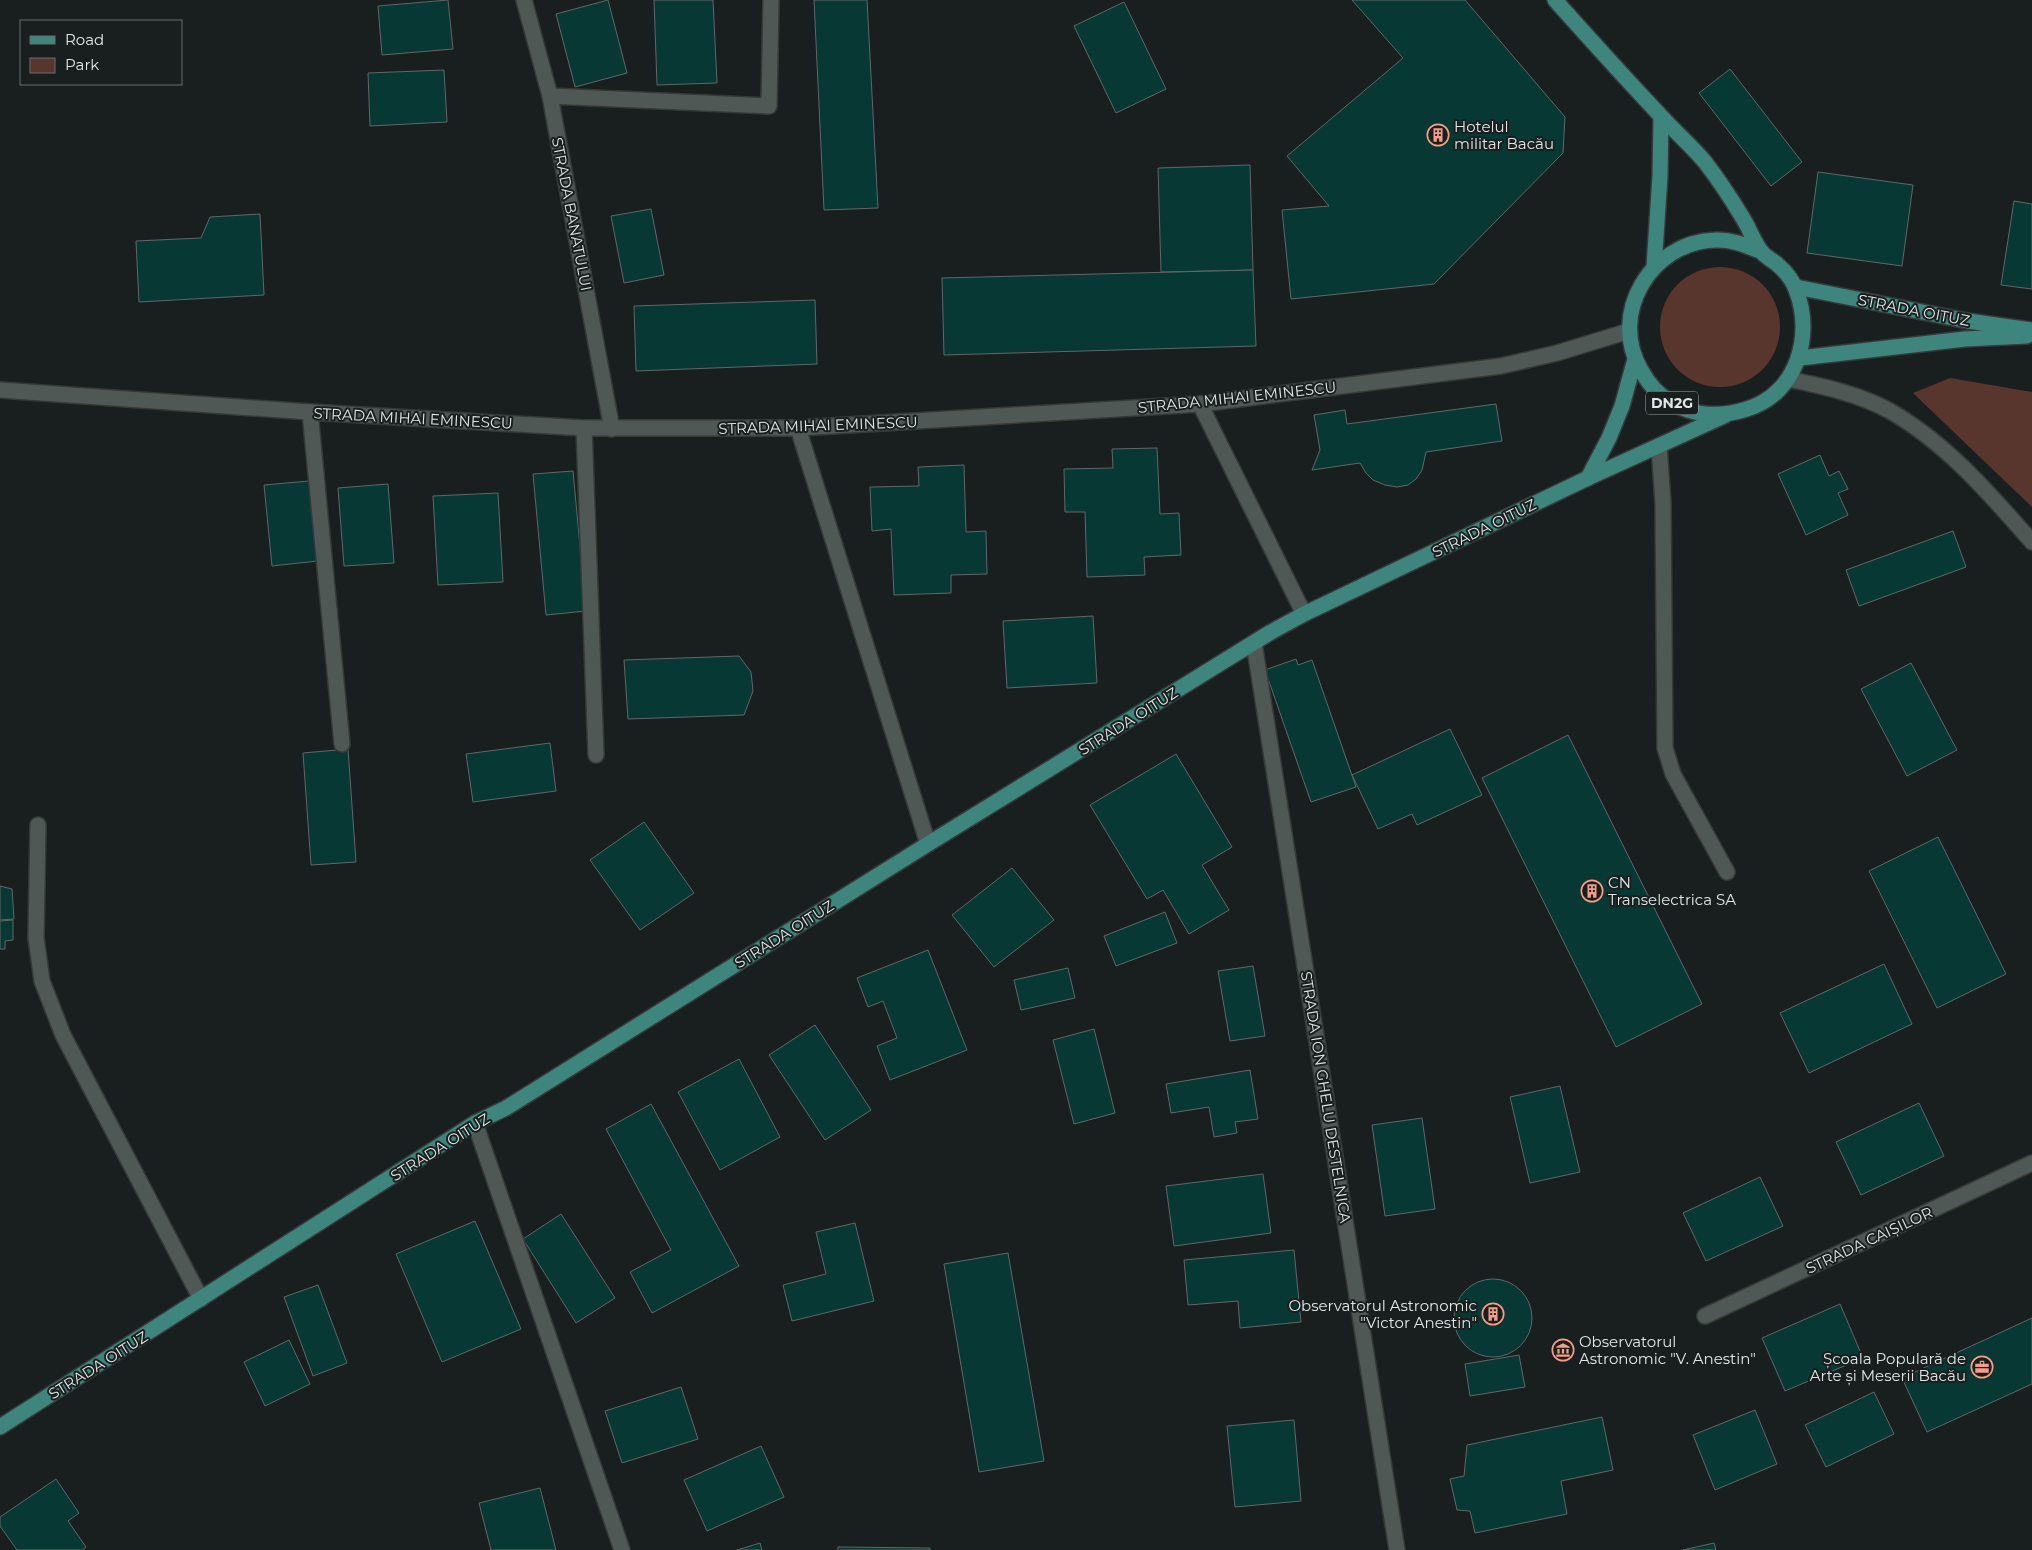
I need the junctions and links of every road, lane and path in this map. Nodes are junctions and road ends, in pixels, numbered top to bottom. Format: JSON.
{"nodes":[{"id":1,"x":524,"y":0,"type":"edge"},
{"id":2,"x":771,"y":0,"type":"edge"},
{"id":3,"x":1555,"y":0,"type":"edge"},
{"id":4,"x":550,"y":96,"type":"junction"},
{"id":5,"x":1661,"y":117,"type":"junction"},
{"id":6,"x":1762,"y":252,"type":"junction"},
{"id":7,"x":1654,"y":267,"type":"junction"},
{"id":8,"x":1796,"y":287,"type":"junction"},
{"id":9,"x":2032,"y":330,"type":"edge"},
{"id":10,"x":1629,"y":331,"type":"junction"},
{"id":11,"x":2032,"y":336,"type":"edge"},
{"id":12,"x":1800,"y":358,"type":"junction"},
{"id":13,"x":1634,"y":359,"type":"junction"},
{"id":14,"x":1788,"y":379,"type":"junction"},
{"id":15,"x":0,"y":390,"type":"edge"},
{"id":16,"x":1200,"y":404,"type":"junction"},
{"id":17,"x":310,"y":412,"type":"junction"},
{"id":18,"x":1726,"y":415,"type":"junction"},
{"id":19,"x":584,"y":428,"type":"junction"},
{"id":20,"x":798,"y":428,"type":"junction"},
{"id":21,"x":612,"y":429,"type":"junction"},
{"id":22,"x":1659,"y":446,"type":"junction"},
{"id":23,"x":1588,"y":478,"type":"junction"},
{"id":24,"x":2032,"y":542,"type":"edge"},
{"id":25,"x":1304,"y":614,"type":"junction"},
{"id":26,"x":1254,"y":643,"type":"junction"},
{"id":27,"x":342,"y":744,"type":"dead end"},
{"id":28,"x":596,"y":755,"type":"dead end"},
{"id":29,"x":38,"y":825,"type":"dead end"},
{"id":30,"x":928,"y":844,"type":"junction"},
{"id":31,"x":1726,"y":872,"type":"dead end"},
{"id":32,"x":475,"y":1123,"type":"junction"},
{"id":33,"x":2032,"y":1163,"type":"edge"},
{"id":34,"x":202,"y":1299,"type":"junction"},
{"id":35,"x":1705,"y":1316,"type":"dead end"},
{"id":36,"x":0,"y":1427,"type":"edge"},
{"id":37,"x":622,"y":1550,"type":"edge"},
{"id":38,"x":1397,"y":1550,"type":"edge"}],
"edges":[{"from":1,"to":4,"type":"street","name":"STRADA BANATULUI"},
{"from":2,"to":4,"type":"street"},
{"from":3,"to":5,"type":"main road","number":"DN2G"},
{"from":4,"to":21,"type":"street","name":"STRADA BANATULUI"},
{"from":5,"to":6,"type":"main road","number":"DN2G"},
{"from":5,"to":7,"type":"main road"},
{"from":6,"to":7,"type":"main road","number":"DN2G"},
{"from":6,"to":8,"type":"main road","number":"DN2G"},
{"from":7,"to":10,"type":"main road","number":"DN2G"},
{"from":8,"to":9,"type":"main road","name":"STRADA OITUZ"},
{"from":8,"to":12,"type":"main road","number":"DN2G"},
{"from":10,"to":13,"type":"main road","number":"DN2G"},
{"from":10,"to":16,"type":"street","name":"STRADA MIHAI EMINESCU"},
{"from":11,"to":12,"type":"main road","name":"STRADA OITUZ"},
{"from":12,"to":14,"type":"main road","number":"DN2G"},
{"from":13,"to":18,"type":"main road","number":"DN2G"},
{"from":13,"to":23,"type":"main road"},
{"from":14,"to":18,"type":"main road","number":"DN2G"},
{"from":14,"to":24,"type":"street"},
{"from":15,"to":17,"type":"street","name":"STRADA MIHAI EMINESCU"},
{"from":16,"to":20,"type":"street","name":"STRADA MIHAI EMINESCU"},
{"from":16,"to":25,"type":"street"},
{"from":17,"to":19,"type":"street","name":"STRADA MIHAI EMINESCU"},
{"from":17,"to":27,"type":"street"},
{"from":18,"to":22,"type":"main road","name":"STRADA OITUZ"},
{"from":19,"to":21,"type":"street","name":"STRADA MIHAI EMINESCU"},
{"from":19,"to":28,"type":"street"},
{"from":20,"to":21,"type":"street","name":"STRADA MIHAI EMINESCU"},
{"from":20,"to":30,"type":"street"},
{"from":22,"to":23,"type":"main road","name":"STRADA OITUZ"},
{"from":22,"to":31,"type":"street"},
{"from":23,"to":25,"type":"main road","name":"STRADA OITUZ"},
{"from":25,"to":26,"type":"main road","name":"STRADA OITUZ"},
{"from":26,"to":30,"type":"main road","name":"STRADA OITUZ"},
{"from":26,"to":38,"type":"street","name":"STRADA ION GHELU DESTELNICA"},
{"from":29,"to":34,"type":"street"},
{"from":30,"to":32,"type":"main road","name":"STRADA OITUZ"},
{"from":32,"to":34,"type":"main road","name":"STRADA OITUZ"},
{"from":32,"to":37,"type":"street"},
{"from":33,"to":35,"type":"street","name":"STRADA CAIȘILOR"},
{"from":34,"to":36,"type":"main road","name":"STRADA OITUZ"}]}
